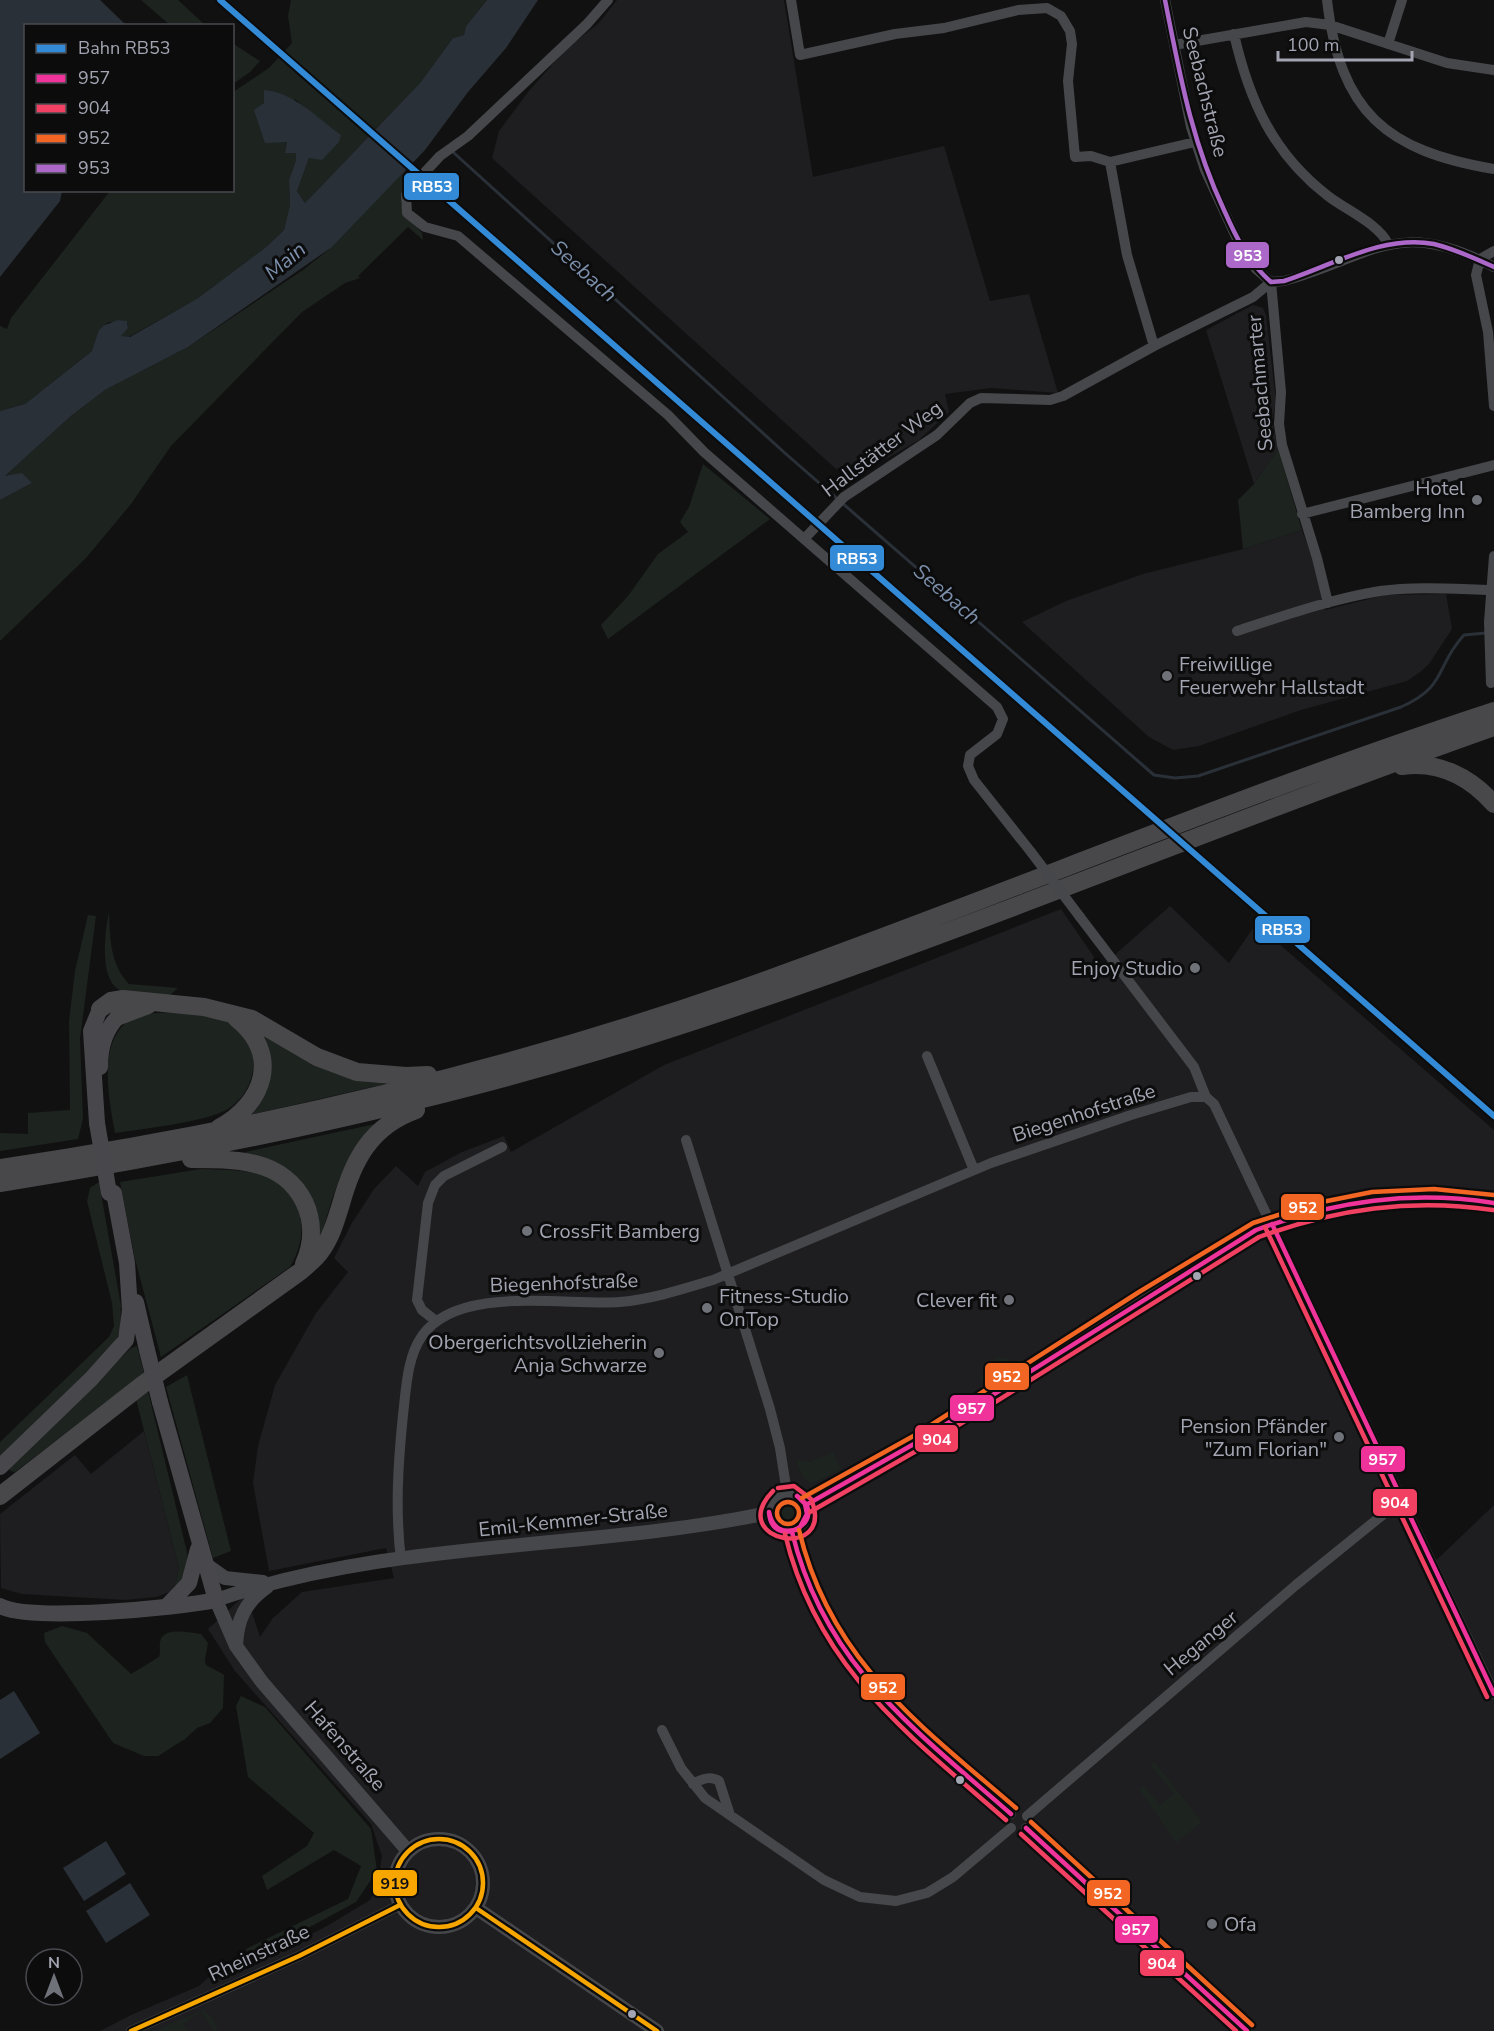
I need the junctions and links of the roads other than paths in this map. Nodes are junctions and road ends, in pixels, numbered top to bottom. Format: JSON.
{"nodes":[{"id":1,"x":608,"y":0,"type":"edge"},
{"id":2,"x":790,"y":0,"type":"edge"},
{"id":3,"x":1165,"y":0,"type":"edge"},
{"id":4,"x":1327,"y":0,"type":"edge"},
{"id":5,"x":1402,"y":0,"type":"edge"},
{"id":6,"x":1330,"y":25,"type":"junction"},
{"id":7,"x":1234,"y":34,"type":"junction"},
{"id":8,"x":1388,"y":44,"type":"junction"},
{"id":9,"x":1174,"y":45,"type":"junction"},
{"id":10,"x":1494,"y":70,"type":"edge"},
{"id":11,"x":1195,"y":142,"type":"junction"},
{"id":12,"x":1110,"y":162,"type":"junction"},
{"id":13,"x":1494,"y":169,"type":"edge"},
{"id":14,"x":1388,"y":244,"type":"junction"},
{"id":15,"x":1494,"y":251,"type":"edge"},
{"id":16,"x":1480,"y":259,"type":"junction"},
{"id":17,"x":1494,"y":267,"type":"edge"},
{"id":18,"x":1271,"y":282,"type":"junction"},
{"id":19,"x":1154,"y":346,"type":"junction"},
{"id":20,"x":1494,"y":406,"type":"edge"},
{"id":21,"x":1494,"y":465,"type":"edge"},
{"id":22,"x":1302,"y":514,"type":"junction"},
{"id":23,"x":805,"y":538,"type":"junction"},
{"id":24,"x":1494,"y":556,"type":"edge"},
{"id":25,"x":1491,"y":590,"type":"junction"},
{"id":26,"x":1328,"y":603,"type":"junction"},
{"id":27,"x":1237,"y":631,"type":"dead end"},
{"id":28,"x":1491,"y":683,"type":"dead end"},
{"id":29,"x":1494,"y":711,"type":"edge"},
{"id":30,"x":1494,"y":727,"type":"edge"},
{"id":31,"x":1382,"y":768,"type":"junction"},
{"id":32,"x":1494,"y":804,"type":"edge"},
{"id":33,"x":155,"y":1004,"type":"junction"},
{"id":34,"x":100,"y":1009,"type":"joint"},
{"id":35,"x":227,"y":1012,"type":"junction"},
{"id":36,"x":119,"y":1016,"type":"joint"},
{"id":37,"x":927,"y":1056,"type":"dead end"},
{"id":38,"x":472,"y":1079,"type":"junction"},
{"id":39,"x":1206,"y":1097,"type":"junction"},
{"id":40,"x":100,"y":1122,"type":"junction"},
{"id":41,"x":209,"y":1133,"type":"junction"},
{"id":42,"x":686,"y":1140,"type":"dead end"},
{"id":43,"x":502,"y":1147,"type":"dead end"},
{"id":44,"x":160,"y":1158,"type":"junction"},
{"id":45,"x":0,"y":1168,"type":"edge"},
{"id":46,"x":974,"y":1170,"type":"junction"},
{"id":47,"x":0,"y":1183,"type":"edge"},
{"id":48,"x":1494,"y":1203,"type":"edge"},
{"id":49,"x":1272,"y":1224,"type":"junction"},
{"id":50,"x":127,"y":1263,"type":"junction"},
{"id":51,"x":301,"y":1271,"type":"junction"},
{"id":52,"x":729,"y":1273,"type":"junction"},
{"id":53,"x":436,"y":1321,"type":"junction"},
{"id":54,"x":0,"y":1467,"type":"edge"},
{"id":55,"x":787,"y":1493,"type":"junction"},
{"id":56,"x":0,"y":1496,"type":"edge"},
{"id":57,"x":1401,"y":1500,"type":"junction"},
{"id":58,"x":806,"y":1505,"type":"junction"},
{"id":59,"x":768,"y":1513,"type":"junction"},
{"id":60,"x":792,"y":1532,"type":"junction"},
{"id":61,"x":199,"y":1544,"type":"junction"},
{"id":62,"x":401,"y":1560,"type":"junction"},
{"id":63,"x":204,"y":1563,"type":"junction"},
{"id":64,"x":273,"y":1581,"type":"junction"},
{"id":65,"x":216,"y":1600,"type":"junction"},
{"id":66,"x":0,"y":1606,"type":"edge"},
{"id":67,"x":166,"y":1607,"type":"junction"},
{"id":68,"x":236,"y":1646,"type":"junction"},
{"id":69,"x":1494,"y":1694,"type":"edge"},
{"id":70,"x":662,"y":1730,"type":"dead end"},
{"id":71,"x":693,"y":1784,"type":"junction"},
{"id":72,"x":1011,"y":1814,"type":"junction"},
{"id":73,"x":730,"y":1815,"type":"junction"},
{"id":74,"x":1027,"y":1816,"type":"junction"},
{"id":75,"x":1011,"y":1828,"type":"junction"},
{"id":76,"x":1026,"y":1828,"type":"junction"},
{"id":77,"x":408,"y":1851,"type":"junction"},
{"id":78,"x":400,"y":1905,"type":"junction"},
{"id":79,"x":476,"y":1908,"type":"junction"},
{"id":80,"x":131,"y":2031,"type":"edge"},
{"id":81,"x":657,"y":2031,"type":"edge"},
{"id":82,"x":1247,"y":2031,"type":"edge"}],
"edges":[{"from":1,"to":23,"type":"street"},
{"from":2,"to":12,"type":"street"},
{"from":3,"to":9,"type":"street","name":"Seebachstraße"},
{"from":4,"to":6,"type":"street"},
{"from":5,"to":8,"type":"street"},
{"from":6,"to":7,"type":"street"},
{"from":6,"to":8,"type":"street"},
{"from":6,"to":13,"type":"street"},
{"from":7,"to":9,"type":"street"},
{"from":7,"to":14,"type":"street"},
{"from":8,"to":10,"type":"street"},
{"from":9,"to":11,"type":"street","name":"Seebachstraße"},
{"from":11,"to":12,"type":"street"},
{"from":11,"to":18,"type":"street","name":"Seebachstraße"},
{"from":12,"to":19,"type":"street"},
{"from":14,"to":16,"type":"street"},
{"from":14,"to":18,"type":"street"},
{"from":15,"to":16,"type":"street"},
{"from":16,"to":17,"type":"street"},
{"from":16,"to":20,"type":"street"},
{"from":18,"to":19,"type":"street"},
{"from":18,"to":22,"type":"street","name":"Seebachmarter"},
{"from":19,"to":23,"type":"street","name":"Hallstätter Weg"},
{"from":21,"to":22,"type":"street"},
{"from":22,"to":26,"type":"street","name":"Seebachmarter"},
{"from":23,"to":39,"type":"street","bridge":true},
{"from":24,"to":25,"type":"street"},
{"from":25,"to":26,"type":"street"},
{"from":25,"to":28,"type":"street"},
{"from":26,"to":27,"type":"street"},
{"from":29,"to":38,"type":"highway"},
{"from":30,"to":31,"type":"highway"},
{"from":31,"to":32,"type":"highway"},
{"from":31,"to":38,"type":"highway"},
{"from":33,"to":34,"type":"highway"},
{"from":33,"to":35,"type":"highway"},
{"from":33,"to":36,"type":"highway"},
{"from":34,"to":40,"type":"main road"},
{"from":35,"to":38,"type":"highway"},
{"from":35,"to":41,"type":"highway"},
{"from":36,"to":40,"type":"main road"},
{"from":37,"to":46,"type":"street"},
{"from":38,"to":41,"type":"highway"},
{"from":38,"to":44,"type":"highway"},
{"from":38,"to":51,"type":"highway"},
{"from":39,"to":46,"type":"street","name":"Biegenhofstraße"},
{"from":39,"to":49,"type":"street"},
{"from":40,"to":50,"type":"main road"},
{"from":41,"to":45,"type":"highway"},
{"from":42,"to":52,"type":"street"},
{"from":43,"to":53,"type":"street"},
{"from":44,"to":47,"type":"highway"},
{"from":44,"to":51,"type":"highway"},
{"from":46,"to":52,"type":"street","name":"Biegenhofstraße"},
{"from":48,"to":49,"type":"street"},
{"from":49,"to":57,"type":"street"},
{"from":49,"to":58,"type":"street"},
{"from":50,"to":54,"type":"main road"},
{"from":50,"to":61,"type":"main road","bridge":true},
{"from":51,"to":56,"type":"highway"},
{"from":52,"to":53,"type":"street","name":"Biegenhofstraße"},
{"from":52,"to":55,"type":"street"},
{"from":53,"to":62,"type":"street","name":"Biegenhofstraße"},
{"from":55,"to":58,"type":"street"},
{"from":55,"to":59,"type":"street"},
{"from":57,"to":69,"type":"street"},
{"from":57,"to":74,"type":"street","name":"Heganger"},
{"from":58,"to":60,"type":"street"},
{"from":59,"to":60,"type":"street"},
{"from":59,"to":62,"type":"street","name":"Emil-Kemmer-Straße"},
{"from":60,"to":72,"type":"street"},
{"from":61,"to":63,"type":"main road"},
{"from":61,"to":67,"type":"main road"},
{"from":62,"to":64,"type":"street","name":"Emil-Kemmer-Straße"},
{"from":63,"to":64,"type":"street"},
{"from":63,"to":65,"type":"main road"},
{"from":64,"to":65,"type":"street"},
{"from":64,"to":68,"type":"street"},
{"from":65,"to":67,"type":"main road"},
{"from":65,"to":68,"type":"street","name":"Hafenstraße"},
{"from":66,"to":67,"type":"main road"},
{"from":68,"to":77,"type":"street","name":"Hafenstraße"},
{"from":70,"to":71,"type":"street"},
{"from":71,"to":73,"type":"street"},
{"from":71,"to":73,"type":"street"},
{"from":72,"to":74,"type":"street"},
{"from":72,"to":75,"type":"street"},
{"from":73,"to":75,"type":"street"},
{"from":74,"to":76,"type":"street"},
{"from":75,"to":76,"type":"street"},
{"from":76,"to":82,"type":"street"},
{"from":77,"to":78,"type":"street"},
{"from":77,"to":79,"type":"street"},
{"from":78,"to":79,"type":"street"},
{"from":78,"to":80,"type":"street","name":"Rheinstraße"},
{"from":79,"to":81,"type":"street"}]}
